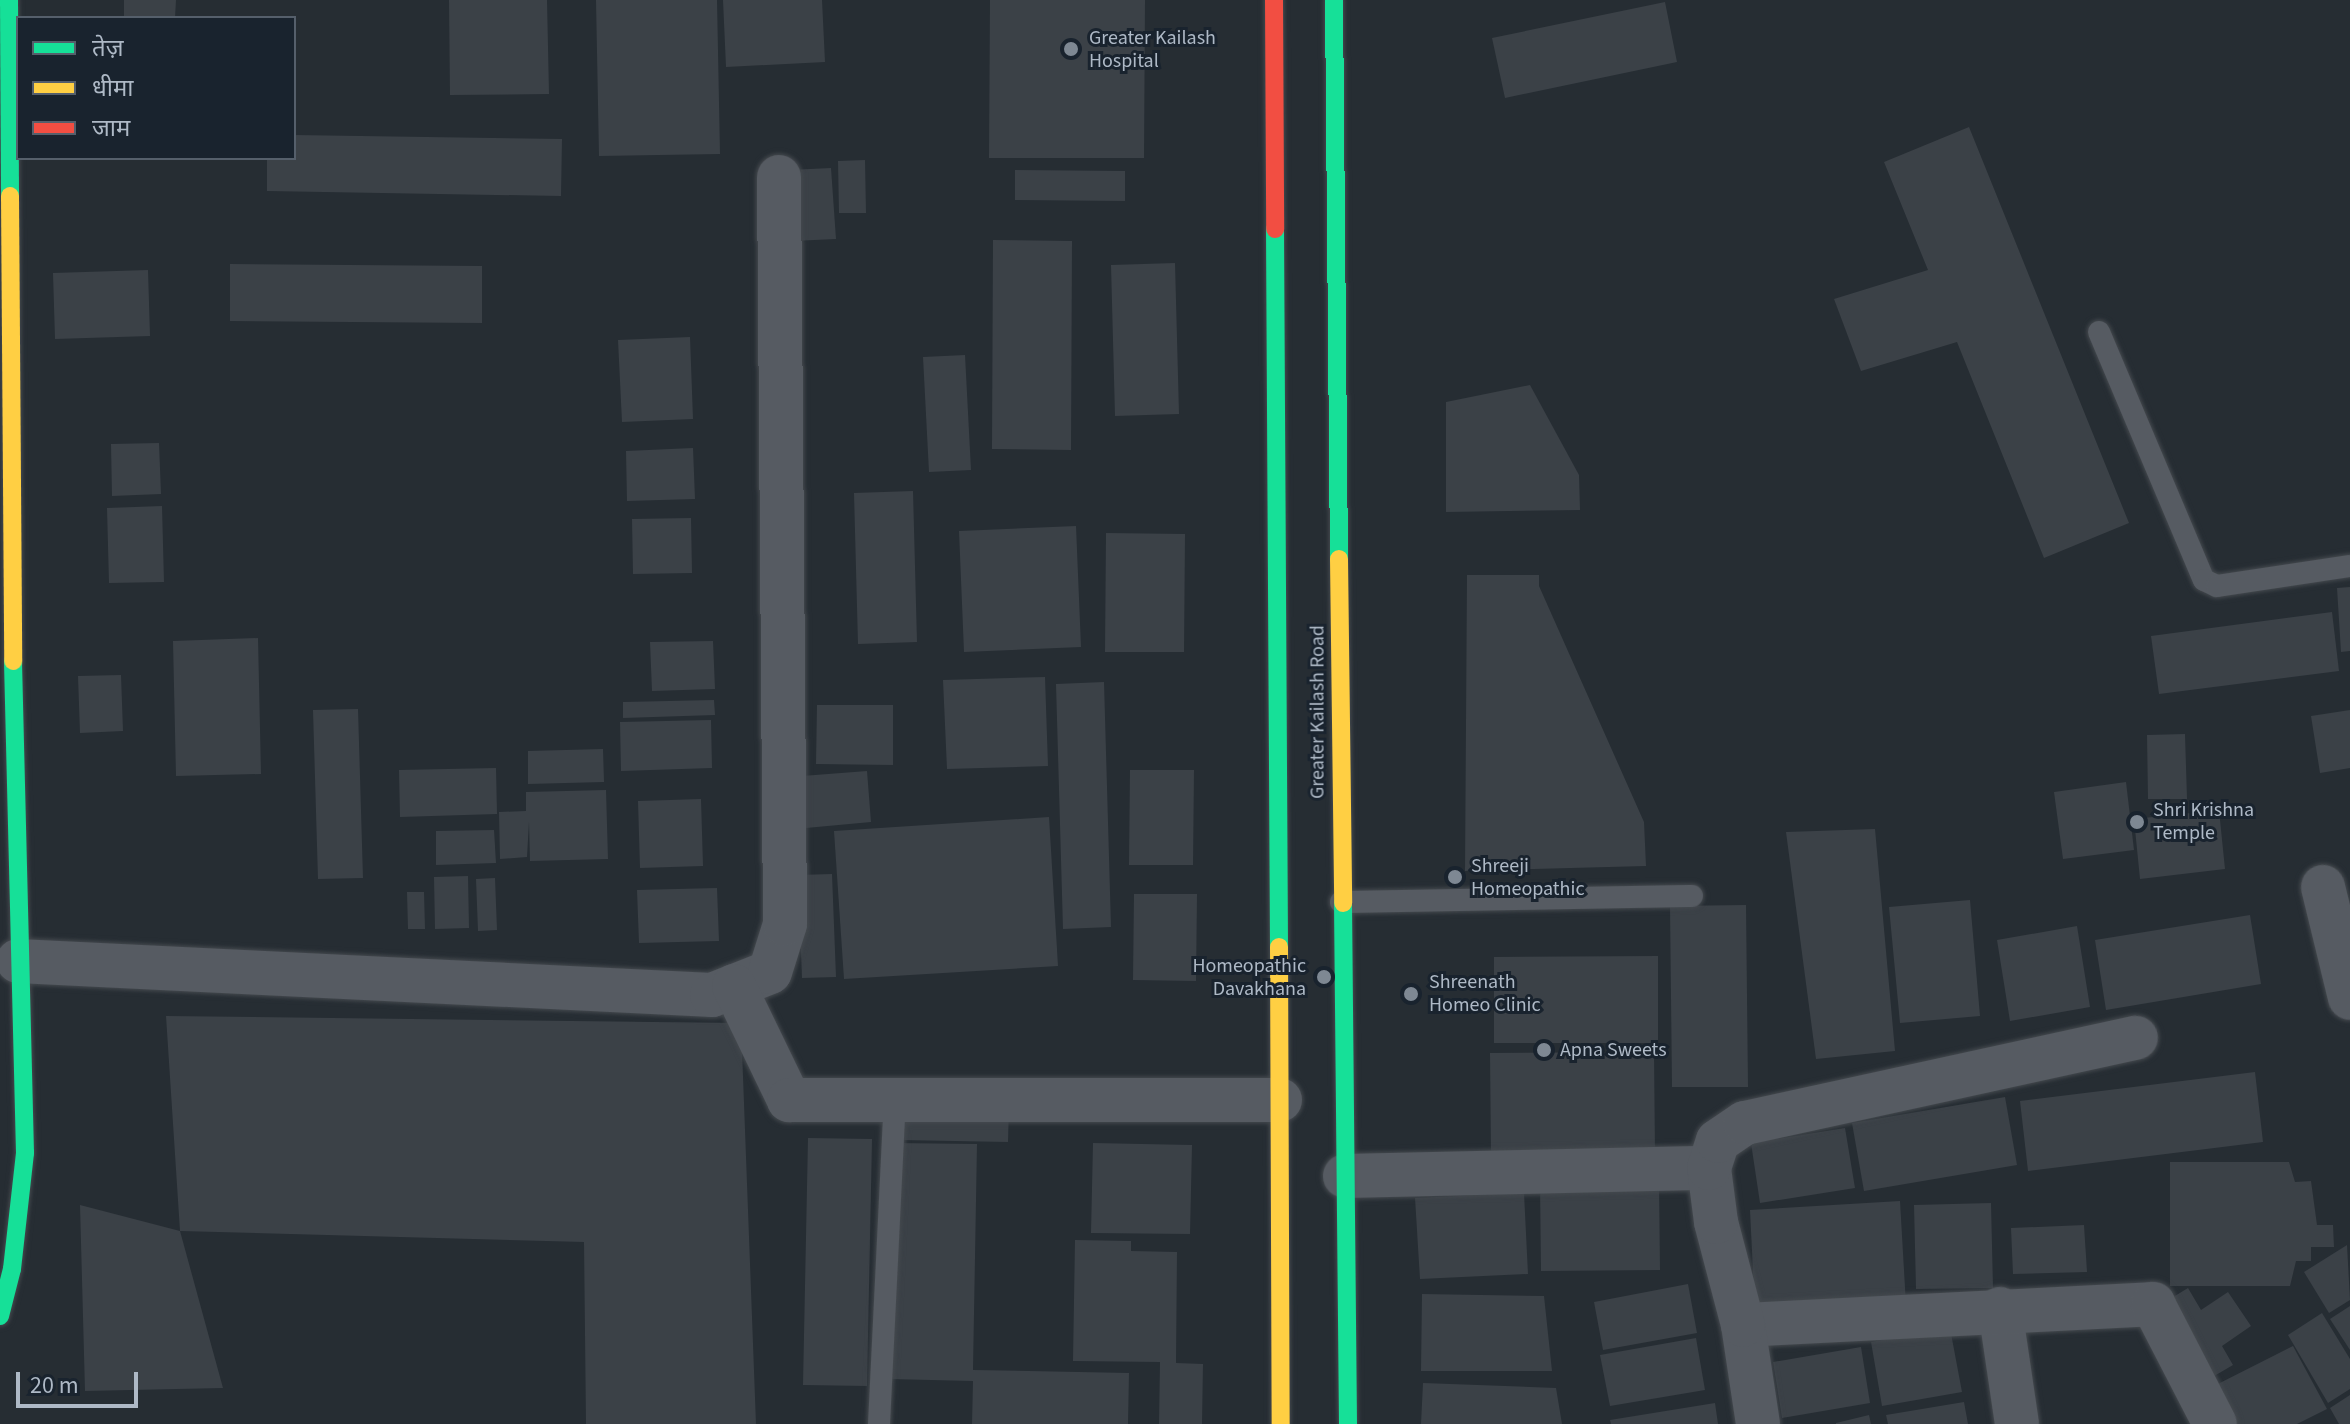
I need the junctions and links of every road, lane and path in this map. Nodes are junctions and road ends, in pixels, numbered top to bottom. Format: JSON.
{"nodes":[{"id":1,"x":9,"y":0,"type":"edge"},
{"id":2,"x":1274,"y":0,"type":"edge"},
{"id":3,"x":1334,"y":0,"type":"edge"},
{"id":4,"x":779,"y":177,"type":"dead end"},
{"id":5,"x":2099,"y":332,"type":"dead end"},
{"id":6,"x":2350,"y":566,"type":"edge"},
{"id":7,"x":2323,"y":887,"type":"dead end"},
{"id":8,"x":1692,"y":896,"type":"dead end"},
{"id":9,"x":1341,"y":902,"type":"junction"},
{"id":10,"x":18,"y":961,"type":"junction"},
{"id":11,"x":734,"y":986,"type":"junction"},
{"id":12,"x":2350,"y":998,"type":"edge"},
{"id":13,"x":2136,"y":1038,"type":"dead end"},
{"id":14,"x":895,"y":1100,"type":"junction"},
{"id":15,"x":1280,"y":1100,"type":"junction"},
{"id":16,"x":1709,"y":1168,"type":"junction"},
{"id":17,"x":1345,"y":1176,"type":"junction"},
{"id":18,"x":2000,"y":1309,"type":"junction"},
{"id":19,"x":0,"y":1316,"type":"edge"},
{"id":20,"x":1743,"y":1325,"type":"junction"},
{"id":21,"x":879,"y":1424,"type":"edge"},
{"id":22,"x":1281,"y":1424,"type":"edge"},
{"id":23,"x":1348,"y":1424,"type":"edge"},
{"id":24,"x":1758,"y":1424,"type":"edge"},
{"id":25,"x":2017,"y":1424,"type":"edge"},
{"id":26,"x":2215,"y":1424,"type":"edge"}],
"edges":[{"from":1,"to":10,"type":"main road"},
{"from":2,"to":15,"type":"main road","name":"Greater Kailash Road"},
{"from":3,"to":9,"type":"main road","name":"Greater Kailash Road"},
{"from":4,"to":11,"type":"street"},
{"from":5,"to":6,"type":"lane"},
{"from":7,"to":12,"type":"street"},
{"from":8,"to":9,"type":"lane"},
{"from":9,"to":17,"type":"main road","name":"Greater Kailash Road"},
{"from":10,"to":11,"type":"street"},
{"from":10,"to":19,"type":"main road"},
{"from":11,"to":14,"type":"street"},
{"from":13,"to":16,"type":"street"},
{"from":14,"to":15,"type":"street"},
{"from":14,"to":21,"type":"lane"},
{"from":15,"to":22,"type":"main road","name":"Greater Kailash Road"},
{"from":16,"to":17,"type":"street"},
{"from":16,"to":20,"type":"street"},
{"from":17,"to":23,"type":"main road","name":"Greater Kailash Road"},
{"from":18,"to":20,"type":"street"},
{"from":18,"to":25,"type":"street"},
{"from":18,"to":26,"type":"street"},
{"from":20,"to":24,"type":"street"}]}
